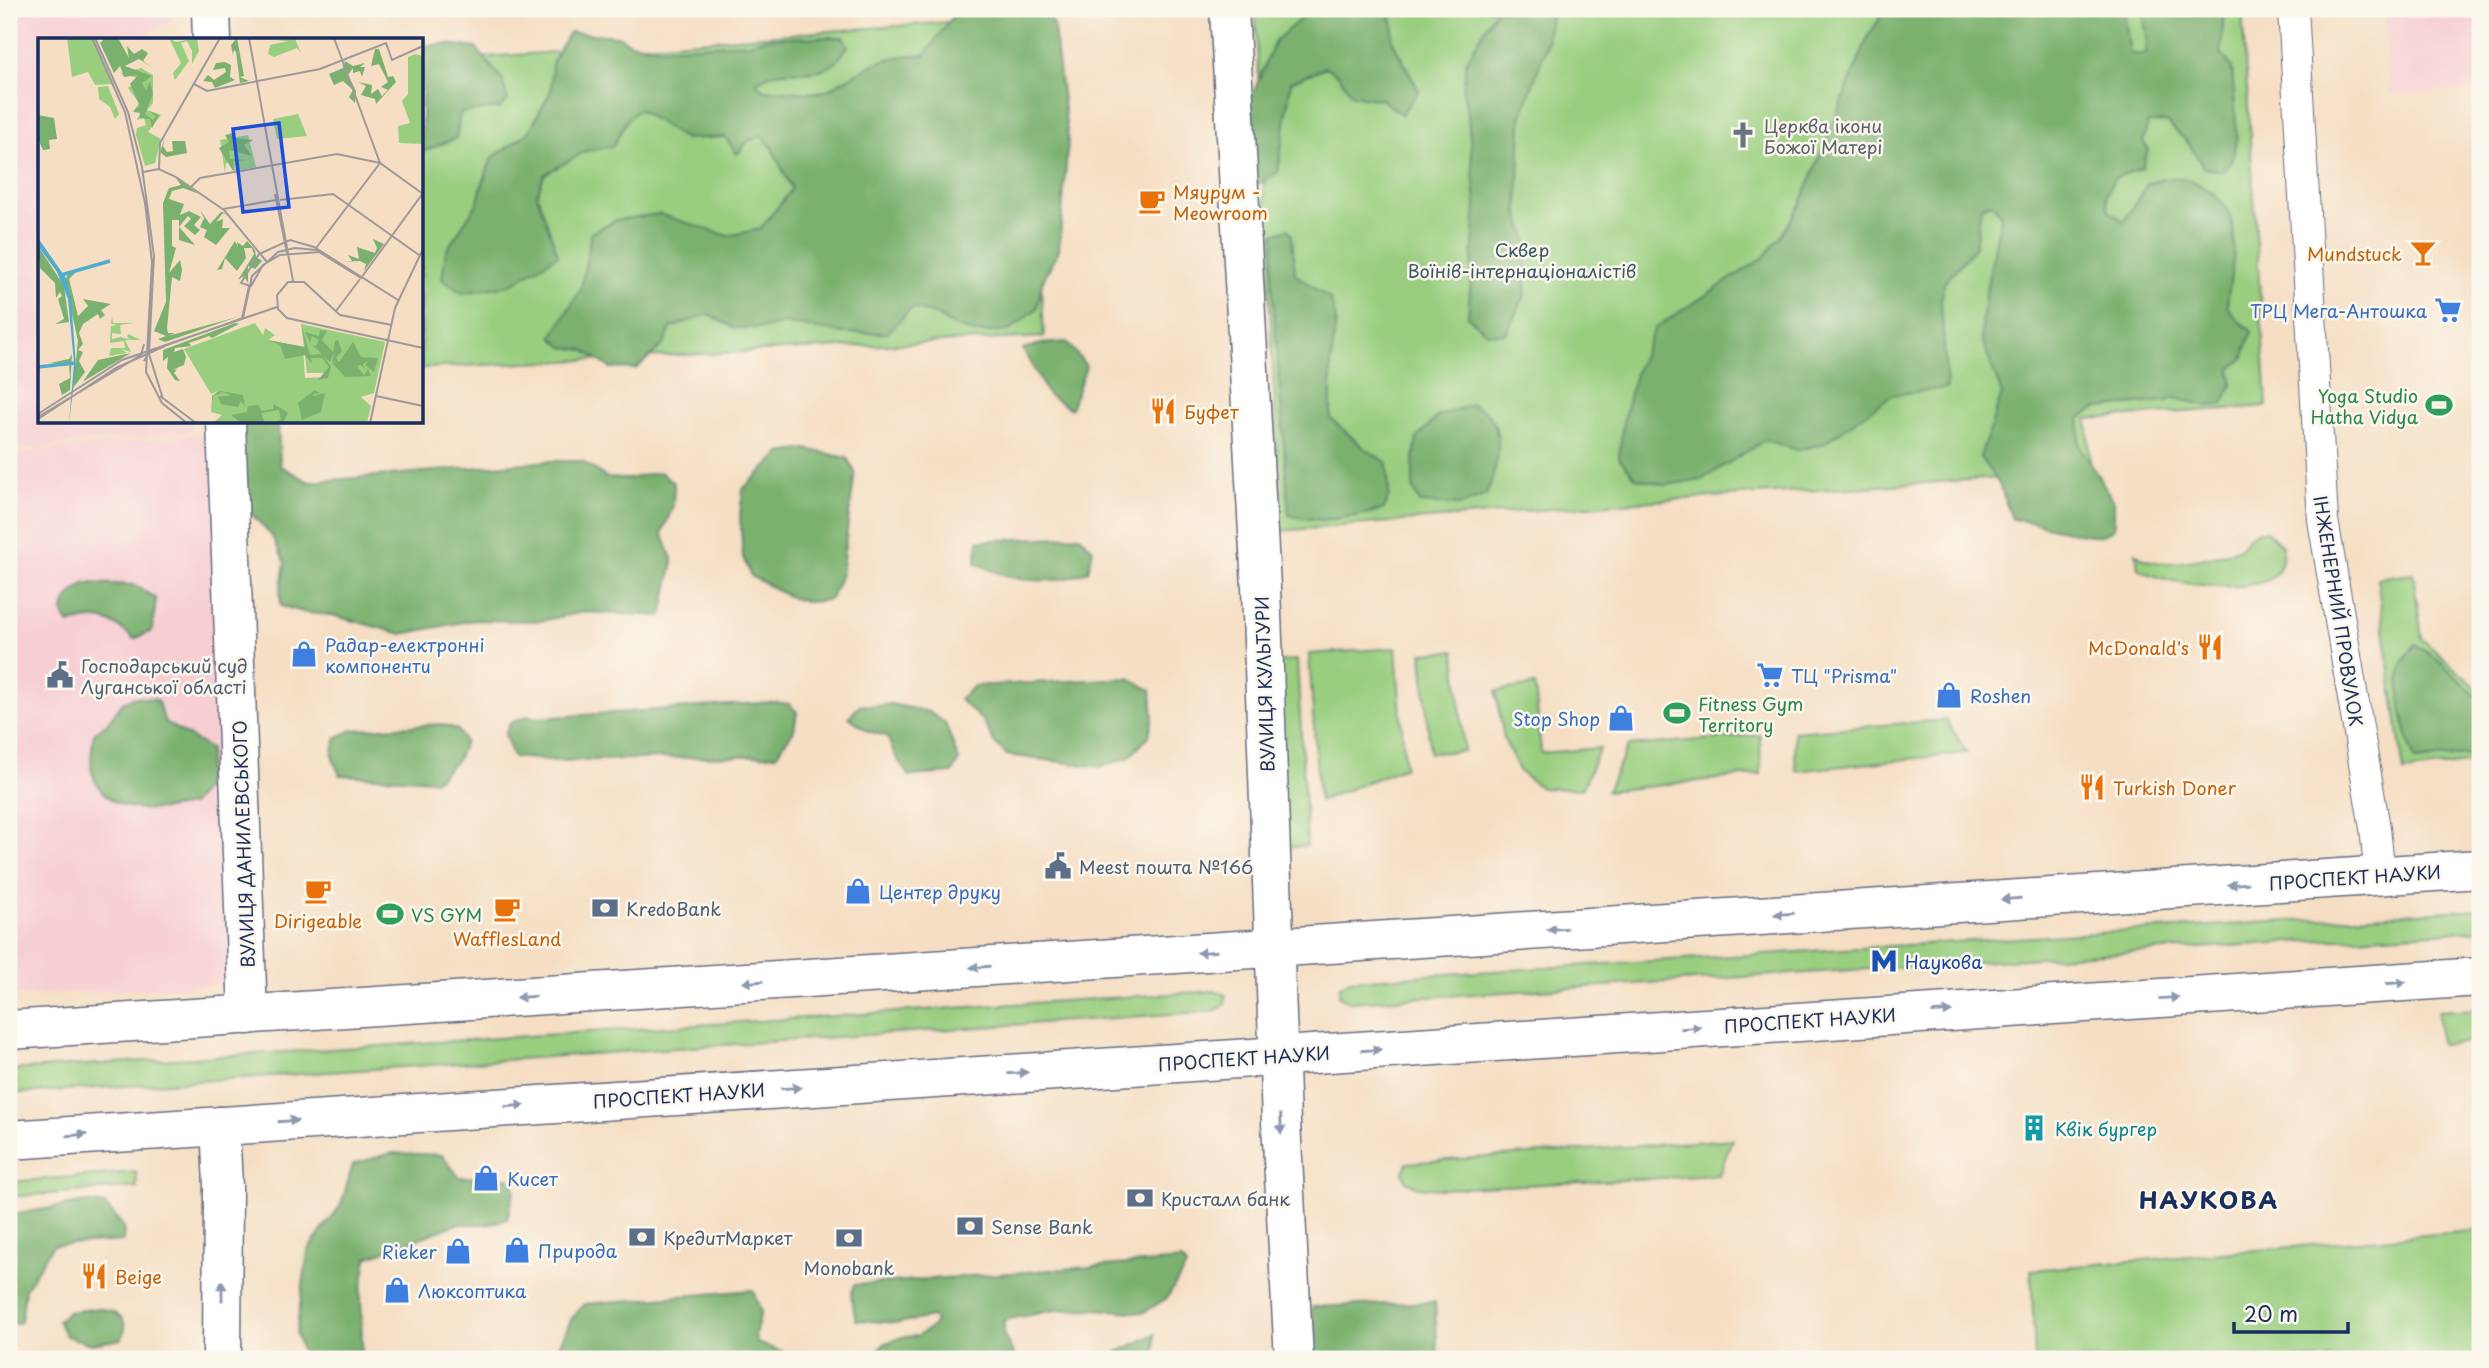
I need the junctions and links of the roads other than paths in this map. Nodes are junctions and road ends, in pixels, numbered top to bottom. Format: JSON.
{"nodes":[{"id":1,"x":211,"y":9,"type":"edge"},
{"id":2,"x":1229,"y":9,"type":"edge"},
{"id":3,"x":2293,"y":9,"type":"edge"},
{"id":4,"x":212,"y":38,"type":"edge"},
{"id":5,"x":226,"y":424,"type":"edge"},
{"id":6,"x":2480,"y":869,"type":"edge"},
{"id":7,"x":2380,"y":876,"type":"junction"},
{"id":8,"x":1275,"y":948,"type":"junction"},
{"id":9,"x":2480,"y":977,"type":"edge"},
{"id":10,"x":248,"y":1015,"type":"junction"},
{"id":11,"x":9,"y":1030,"type":"edge"},
{"id":12,"x":1278,"y":1056,"type":"junction"},
{"id":13,"x":220,"y":1126,"type":"junction"},
{"id":14,"x":9,"y":1140,"type":"edge"},
{"id":15,"x":222,"y":1359,"type":"edge"},
{"id":16,"x":1294,"y":1359,"type":"edge"}],
"edges":[{"from":1,"to":4,"type":"main road"},
{"from":2,"to":8,"type":"main road","name":"ВУЛИЦЯ КУЛЬТУРИ"},
{"from":3,"to":7,"type":"street","name":"ІНЖЕНЕРНИЙ ПРОВУЛОК"},
{"from":5,"to":10,"type":"main road","name":"ВУЛИЦЯ ДАНИЛЕВСЬКОГО"},
{"from":6,"to":7,"type":"main road","name":"ПРОСПЕКТ НАУКИ"},
{"from":7,"to":8,"type":"main road","name":"ПРОСПЕКТ НАУКИ","one_way":true},
{"from":8,"to":10,"type":"main road","name":"ПРОСПЕКТ НАУКИ","one_way":true},
{"from":8,"to":12,"type":"main road","name":"ВУЛИЦЯ КУЛЬТУРИ"},
{"from":12,"to":9,"type":"main road","name":"ПРОСПЕКТ НАУКИ","one_way":true},
{"from":10,"to":11,"type":"main road","name":"ПРОСПЕКТ НАУКИ"},
{"from":13,"to":12,"type":"main road","name":"ПРОСПЕКТ НАУКИ","one_way":true},
{"from":12,"to":16,"type":"main road","name":"ВУЛИЦЯ КУЛЬТУРИ","one_way":true},
{"from":14,"to":13,"type":"main road","name":"ПРОСПЕКТ НАУКИ","one_way":true},
{"from":15,"to":13,"type":"main road","one_way":true}]}
